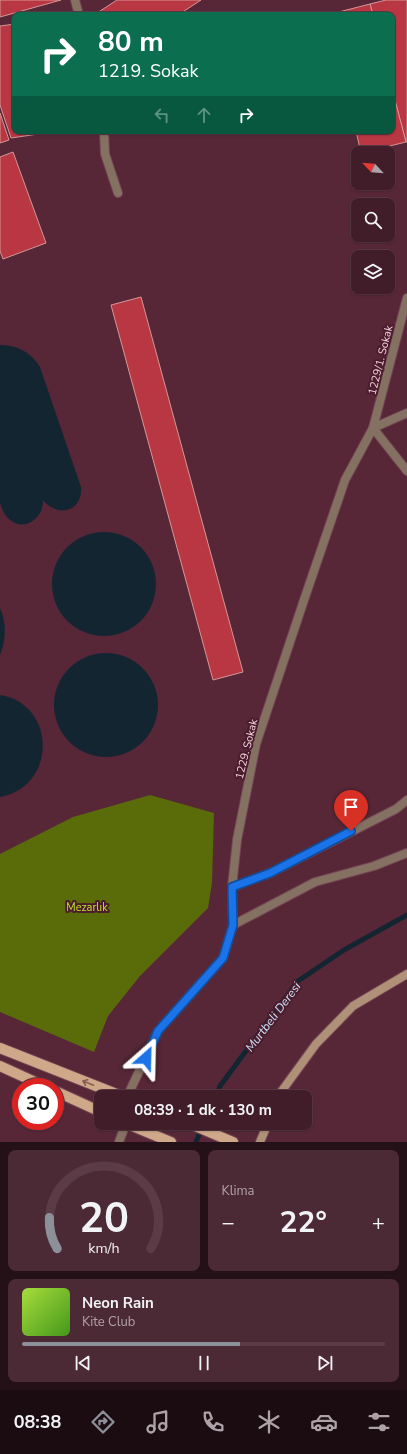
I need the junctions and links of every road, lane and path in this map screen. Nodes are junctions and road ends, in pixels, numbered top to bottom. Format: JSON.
{"nodes":[{"id":1,"x":75,"y":0,"type":"edge"},
{"id":2,"x":78,"y":12,"type":"edge"},
{"id":3,"x":104,"y":134,"type":"edge"},
{"id":4,"x":118,"y":193,"type":"dead end"},
{"id":5,"x":407,"y":298,"type":"edge"},
{"id":6,"x":407,"y":413,"type":"edge"},
{"id":7,"x":373,"y":428,"type":"junction"},
{"id":8,"x":407,"y":471,"type":"edge"},
{"id":9,"x":407,"y":800,"type":"edge"},
{"id":10,"x":407,"y":853,"type":"edge"},
{"id":11,"x":232,"y":887,"type":"junction"},
{"id":12,"x":233,"y":925,"type":"junction"},
{"id":13,"x":407,"y":974,"type":"edge"},
{"id":14,"x":0,"y":1048,"type":"edge"},
{"id":15,"x":0,"y":1066,"type":"edge"},
{"id":16,"x":26,"y":1078,"type":"edge"},
{"id":17,"x":106,"y":1090,"type":"edge"},
{"id":18,"x":131,"y":1090,"type":"edge"},
{"id":19,"x":282,"y":1090,"type":"edge"},
{"id":20,"x":64,"y":1095,"type":"edge"},
{"id":21,"x":94,"y":1109,"type":"edge"},
{"id":22,"x":125,"y":1130,"type":"edge"},
{"id":23,"x":143,"y":1130,"type":"edge"},
{"id":24,"x":205,"y":1130,"type":"edge"},
{"id":25,"x":265,"y":1130,"type":"edge"},
{"id":26,"x":119,"y":1142,"type":"edge"},
{"id":27,"x":172,"y":1142,"type":"edge"},
{"id":28,"x":233,"y":1142,"type":"edge"},
{"id":29,"x":260,"y":1142,"type":"edge"}],
"edges":[{"from":1,"to":2,"type":"street"},
{"from":3,"to":4,"type":"street"},
{"from":5,"to":7,"type":"street","name":"1229/1. Sokak"},
{"from":6,"to":7,"type":"street"},
{"from":7,"to":8,"type":"street"},
{"from":7,"to":11,"type":"street","name":"1229. Sokak"},
{"from":9,"to":11,"type":"street"},
{"from":10,"to":12,"type":"street"},
{"from":11,"to":12,"type":"street","name":"1229. Sokak"},
{"from":12,"to":18,"type":"street","name":"1229. Sokak"},
{"from":13,"to":19,"type":"street"},
{"from":17,"to":14,"type":"main road","one_way":true},
{"from":15,"to":16,"type":"main road"},
{"from":20,"to":21,"type":"main road"},
{"from":22,"to":26,"type":"street"},
{"from":23,"to":27,"type":"main road"},
{"from":24,"to":28,"type":"main road"},
{"from":25,"to":29,"type":"street"}]}
